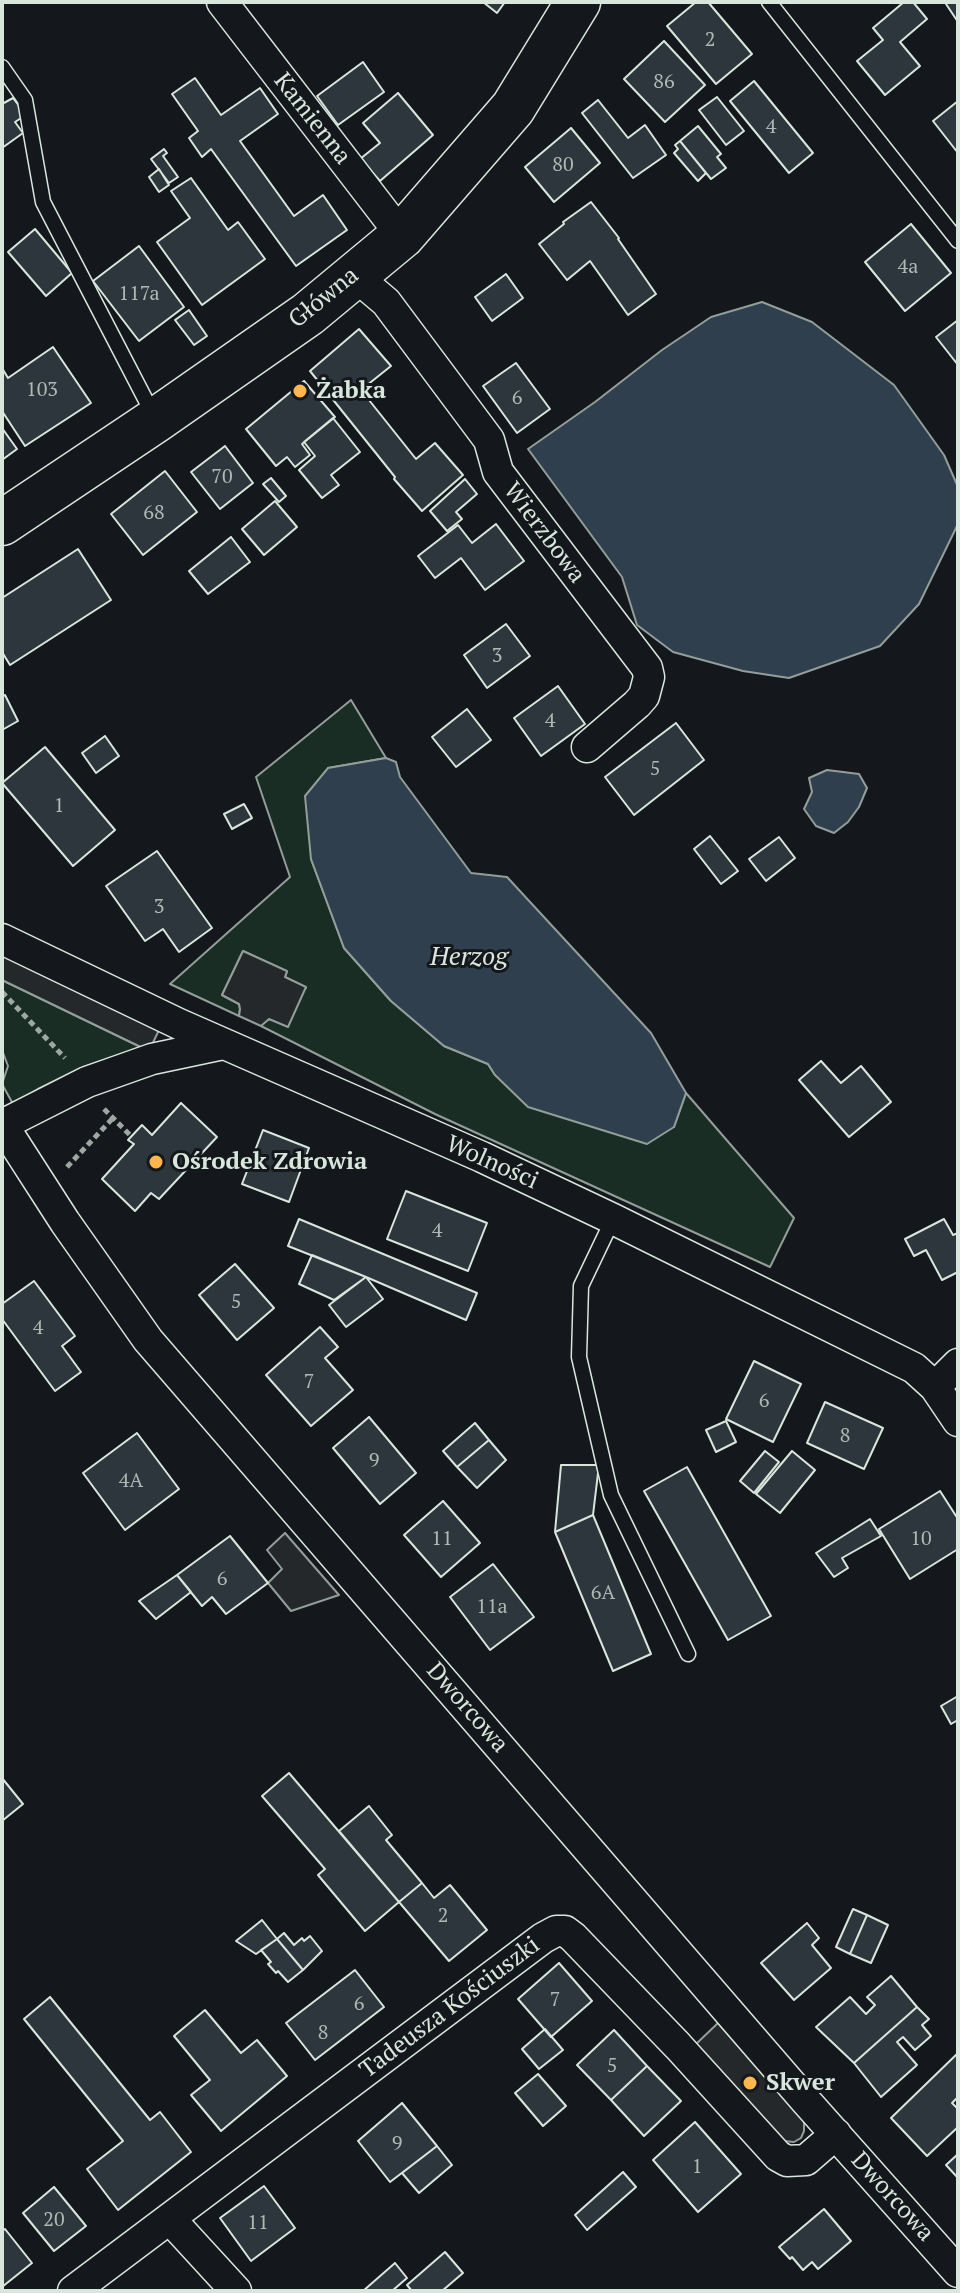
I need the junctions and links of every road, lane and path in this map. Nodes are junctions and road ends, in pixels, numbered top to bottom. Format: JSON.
{"nodes":[{"id":1,"x":222,"y":2,"type":"edge"},
{"id":2,"x":578,"y":2,"type":"edge"},
{"id":3,"x":769,"y":2,"type":"edge"},
{"id":4,"x":2,"y":67,"type":"edge"},
{"id":5,"x":402,"y":236,"type":"junction"},
{"id":6,"x":958,"y":241,"type":"edge"},
{"id":7,"x":354,"y":275,"type":"junction"},
{"id":8,"x":156,"y":420,"type":"junction"},
{"id":9,"x":2,"y":523,"type":"edge"},
{"id":10,"x":587,"y":747,"type":"dead end"},
{"id":11,"x":2,"y":939,"type":"edge"},
{"id":12,"x":2,"y":992,"type":"edge"},
{"id":13,"x":223,"y":1044,"type":"junction"},
{"id":14,"x":87,"y":1082,"type":"junction"},
{"id":15,"x":113,"y":1118,"type":"dead end"},
{"id":16,"x":2,"y":1124,"type":"edge"},
{"id":17,"x":66,"y":1166,"type":"dead end"},
{"id":18,"x":613,"y":1219,"type":"junction"},
{"id":19,"x":958,"y":1364,"type":"edge"},
{"id":20,"x":935,"y":1387,"type":"junction"},
{"id":21,"x":958,"y":1421,"type":"edge"},
{"id":22,"x":688,"y":1654,"type":"dead end"},
{"id":23,"x":836,"y":2134,"type":"junction"},
{"id":24,"x":170,"y":2219,"type":"junction"},
{"id":25,"x":958,"y":2272,"type":"edge"},
{"id":26,"x":73,"y":2291,"type":"edge"},
{"id":27,"x":236,"y":2291,"type":"edge"}],
"edges":[{"from":1,"to":5,"type":"street","name":"Kamienna"},
{"from":2,"to":5,"type":"main road","name":"Główna"},
{"from":3,"to":6,"type":"lane"},
{"from":4,"to":8,"type":"lane"},
{"from":5,"to":7,"type":"main road","name":"Główna"},
{"from":7,"to":8,"type":"main road","name":"Główna"},
{"from":7,"to":10,"type":"street","name":"Wierzbowa"},
{"from":8,"to":9,"type":"main road","name":"Główna"},
{"from":11,"to":13,"type":"street","name":"Wolności"},
{"from":12,"to":14,"type":"path"},
{"from":13,"to":14,"type":"street"},
{"from":13,"to":18,"type":"street","name":"Wolności"},
{"from":14,"to":16,"type":"street"},
{"from":15,"to":17,"type":"path"},
{"from":16,"to":23,"type":"street","name":"Dworcowa"},
{"from":18,"to":20,"type":"street","name":"Wolności"},
{"from":18,"to":22,"type":"lane"},
{"from":19,"to":20,"type":"street"},
{"from":20,"to":21,"type":"street","name":"Wolności"},
{"from":23,"to":24,"type":"street","name":"Tadeusza Kościuszki"},
{"from":23,"to":25,"type":"street","name":"Dworcowa"},
{"from":24,"to":26,"type":"street","name":"Tadeusza Kościuszki"},
{"from":24,"to":27,"type":"street"}]}
